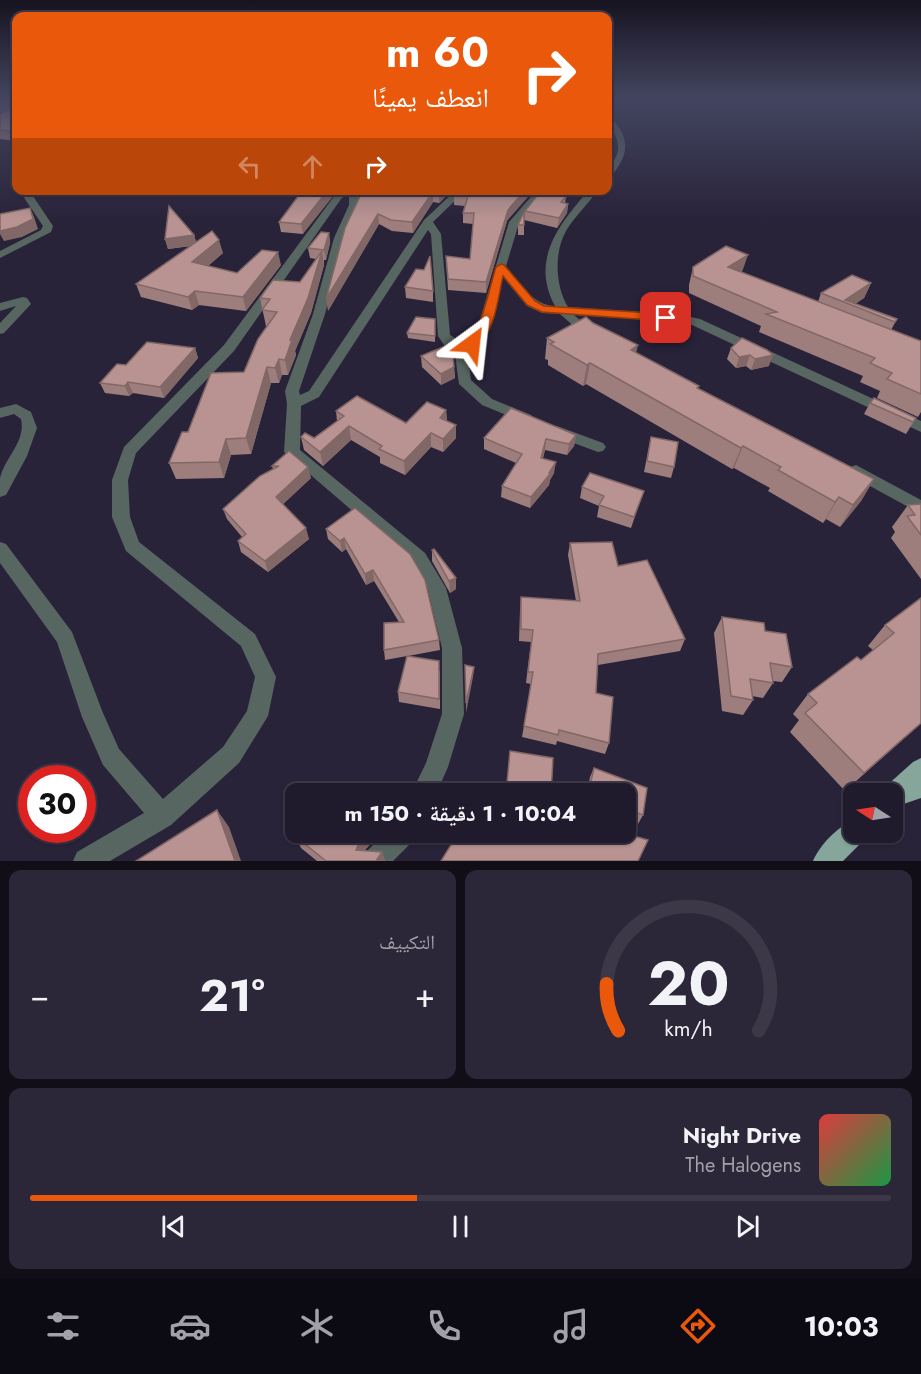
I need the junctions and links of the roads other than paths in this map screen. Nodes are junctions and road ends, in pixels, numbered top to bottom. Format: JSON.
{"nodes":[{"id":1,"x":621,"y":138,"type":"edge"},
{"id":2,"x":612,"y":170,"type":"edge"},
{"id":3,"x":29,"y":195,"type":"edge"},
{"id":4,"x":341,"y":195,"type":"edge"},
{"id":5,"x":354,"y":195,"type":"edge"},
{"id":6,"x":457,"y":195,"type":"edge"},
{"id":7,"x":538,"y":195,"type":"edge"},
{"id":8,"x":590,"y":195,"type":"edge"},
{"id":9,"x":428,"y":222,"type":"junction"},
{"id":10,"x":0,"y":255,"type":"edge"},
{"id":11,"x":501,"y":267,"type":"junction"},
{"id":12,"x":0,"y":307,"type":"edge"},
{"id":13,"x":565,"y":311,"type":"junction"},
{"id":14,"x":0,"y":330,"type":"edge"},
{"id":15,"x":607,"y":343,"type":"edge"},
{"id":16,"x":460,"y":345,"type":"junction"},
{"id":17,"x":294,"y":404,"type":"junction"},
{"id":18,"x":0,"y":413,"type":"edge"},
{"id":19,"x":921,"y":427,"type":"edge"},
{"id":20,"x":598,"y":447,"type":"dead end"},
{"id":21,"x":848,"y":467,"type":"edge"},
{"id":22,"x":870,"y":478,"type":"junction"},
{"id":23,"x":0,"y":492,"type":"edge"},
{"id":24,"x":921,"y":499,"type":"edge"},
{"id":25,"x":921,"y":508,"type":"edge"},
{"id":26,"x":0,"y":549,"type":"edge"},
{"id":27,"x":921,"y":770,"type":"edge"},
{"id":28,"x":428,"y":783,"type":"edge"},
{"id":29,"x":921,"y":786,"type":"edge"},
{"id":30,"x":903,"y":787,"type":"edge"},
{"id":31,"x":903,"y":792,"type":"edge"},
{"id":32,"x":162,"y":816,"type":"junction"},
{"id":33,"x":393,"y":843,"type":"edge"},
{"id":34,"x":843,"y":843,"type":"edge"},
{"id":35,"x":86,"y":861,"type":"edge"},
{"id":36,"x":375,"y":861,"type":"edge"},
{"id":37,"x":826,"y":861,"type":"edge"}],
"edges":[{"from":1,"to":2,"type":"street"},
{"from":3,"to":10,"type":"street"},
{"from":4,"to":32,"type":"street"},
{"from":5,"to":17,"type":"street"},
{"from":6,"to":9,"type":"street"},
{"from":7,"to":11,"type":"street"},
{"from":8,"to":13,"type":"street"},
{"from":9,"to":16,"type":"street"},
{"from":9,"to":17,"type":"street"},
{"from":11,"to":13,"type":"street"},
{"from":11,"to":16,"type":"street"},
{"from":12,"to":14,"type":"street"},
{"from":13,"to":15,"type":"street"},
{"from":13,"to":19,"type":"street"},
{"from":16,"to":20,"type":"street"},
{"from":17,"to":28,"type":"street"},
{"from":18,"to":23,"type":"street"},
{"from":21,"to":22,"type":"street"},
{"from":22,"to":24,"type":"street"},
{"from":22,"to":25,"type":"street"},
{"from":26,"to":32,"type":"street"},
{"from":27,"to":30,"type":"main road"},
{"from":29,"to":31,"type":"main road"},
{"from":32,"to":35,"type":"street"},
{"from":33,"to":36,"type":"street"},
{"from":34,"to":37,"type":"main road"}]}
